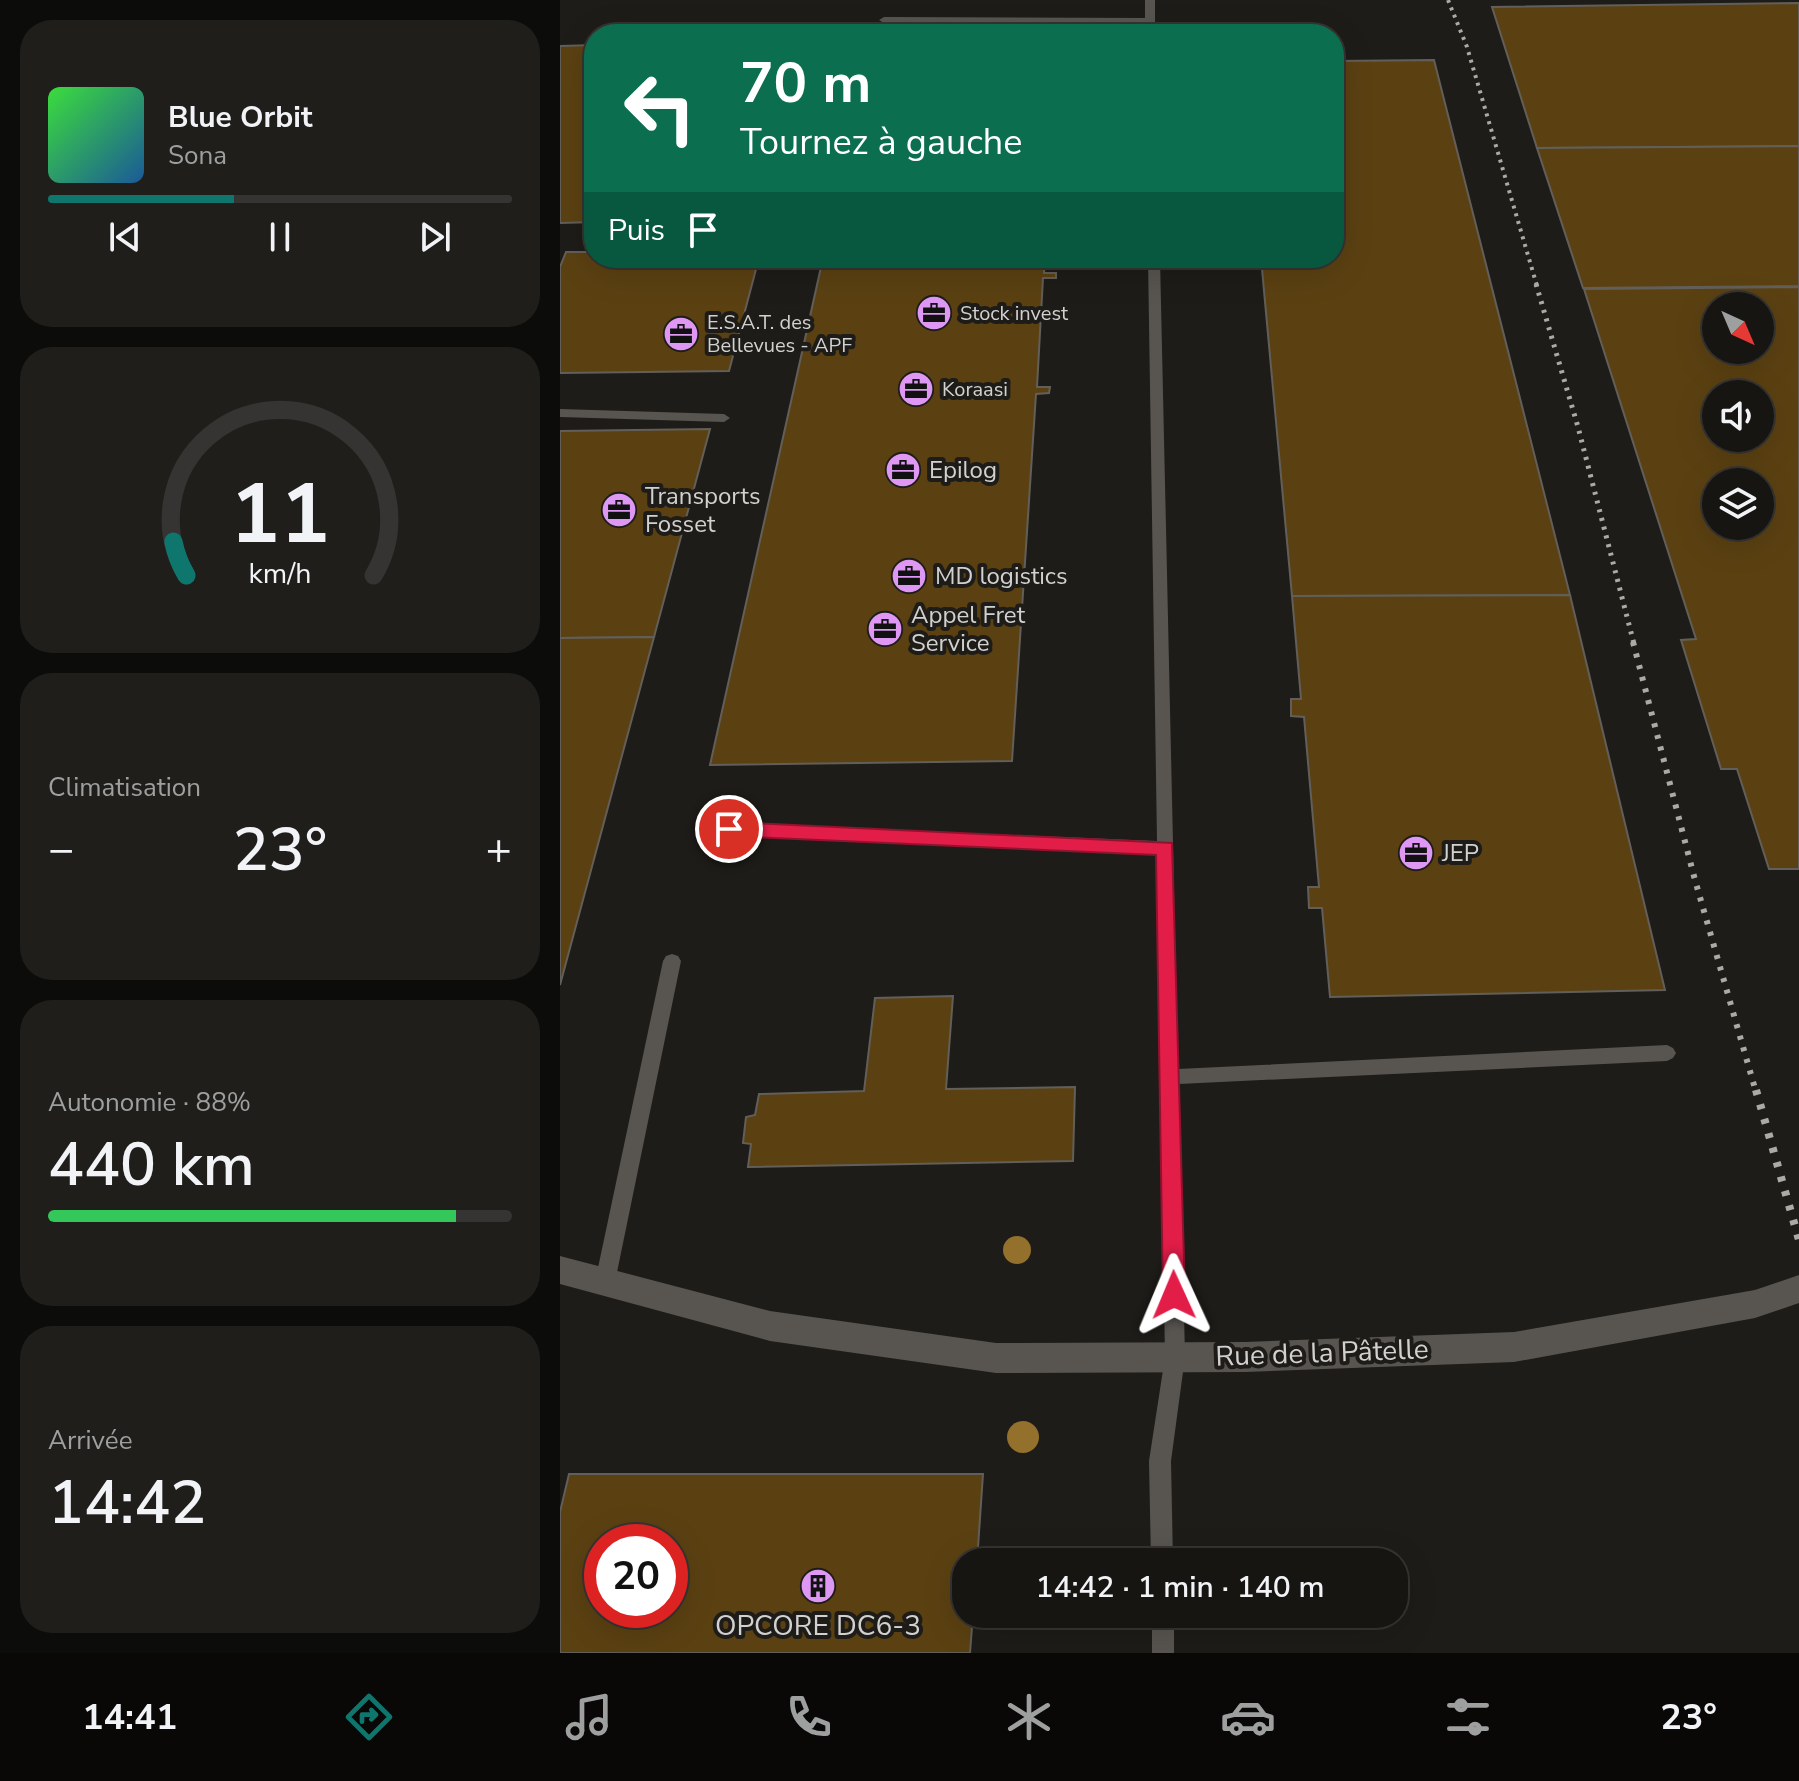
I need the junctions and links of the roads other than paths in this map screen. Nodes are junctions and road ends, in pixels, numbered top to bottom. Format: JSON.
{"nodes":[{"id":1,"x":1150,"y":0,"type":"edge"},
{"id":2,"x":884,"y":20,"type":"dead end"},
{"id":3,"x":1150,"y":21,"type":"joint"},
{"id":4,"x":1154,"y":268,"type":"edge"},
{"id":5,"x":560,"y":413,"type":"edge"},
{"id":6,"x":724,"y":418,"type":"dead end"},
{"id":7,"x":729,"y":829,"type":"dead end"},
{"id":8,"x":1166,"y":848,"type":"junction"},
{"id":9,"x":672,"y":961,"type":"dead end"},
{"id":10,"x":1667,"y":1053,"type":"dead end"},
{"id":11,"x":1170,"y":1077,"type":"junction"},
{"id":12,"x":560,"y":1270,"type":"edge"},
{"id":13,"x":605,"y":1282,"type":"junction"},
{"id":14,"x":1799,"y":1289,"type":"edge"},
{"id":15,"x":1175,"y":1357,"type":"junction"},
{"id":16,"x":1162,"y":1548,"type":"edge"},
{"id":17,"x":1163,"y":1628,"type":"edge"},
{"id":18,"x":1163,"y":1653,"type":"edge"}],
"edges":[{"from":1,"to":3,"type":"lane"},
{"from":2,"to":3,"type":"lane"},
{"from":4,"to":8,"type":"lane"},
{"from":5,"to":6,"type":"lane"},
{"from":7,"to":8,"type":"lane"},
{"from":8,"to":11,"type":"lane"},
{"from":9,"to":13,"type":"lane"},
{"from":10,"to":11,"type":"lane"},
{"from":11,"to":15,"type":"lane"},
{"from":12,"to":13,"type":"street","name":"Rue de la Pâtelle"},
{"from":13,"to":15,"type":"street","name":"Rue de la Pâtelle"},
{"from":14,"to":15,"type":"street","name":"Rue de la Pâtelle"},
{"from":15,"to":16,"type":"lane"},
{"from":17,"to":18,"type":"lane"}]}
